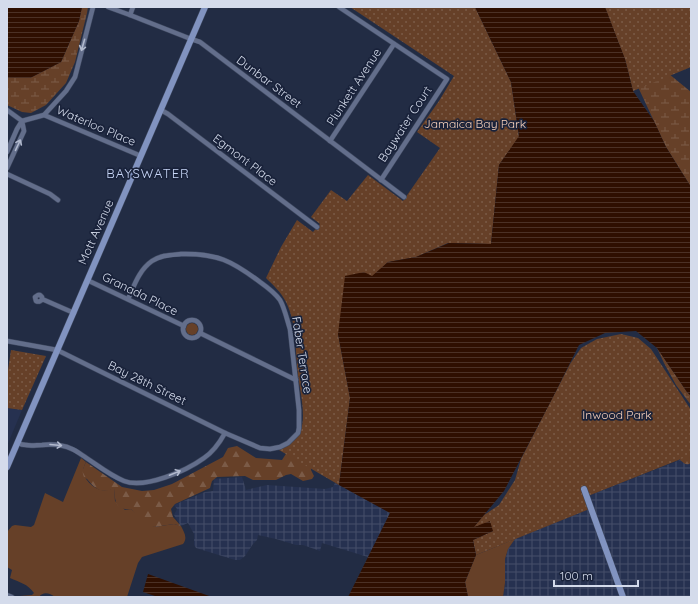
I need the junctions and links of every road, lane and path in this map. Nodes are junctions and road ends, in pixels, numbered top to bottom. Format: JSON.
{"nodes":[{"id":1,"x":93,"y":7,"type":"edge"},
{"id":2,"x":108,"y":7,"type":"edge"},
{"id":3,"x":133,"y":7,"type":"edge"},
{"id":4,"x":205,"y":7,"type":"edge"},
{"id":5,"x":339,"y":7,"type":"edge"},
{"id":6,"x":130,"y":15,"type":"junction"},
{"id":7,"x":191,"y":39,"type":"junction"},
{"id":8,"x":394,"y":44,"type":"junction"},
{"id":9,"x":7,"y":110,"type":"edge"},
{"id":10,"x":161,"y":110,"type":"junction"},
{"id":11,"x":44,"y":115,"type":"junction"},
{"id":12,"x":22,"y":121,"type":"junction"},
{"id":13,"x":330,"y":141,"type":"junction"},
{"id":14,"x":7,"y":152,"type":"edge"},
{"id":15,"x":141,"y":156,"type":"junction"},
{"id":16,"x":7,"y":168,"type":"edge"},
{"id":17,"x":7,"y":174,"type":"edge"},
{"id":18,"x":381,"y":180,"type":"junction"},
{"id":19,"x":404,"y":197,"type":"dead end"},
{"id":20,"x":58,"y":200,"type":"dead end"},
{"id":21,"x":317,"y":227,"type":"dead end"},
{"id":22,"x":87,"y":280,"type":"junction"},
{"id":23,"x":42,"y":299,"type":"dead end"},
{"id":24,"x":128,"y":299,"type":"junction"},
{"id":25,"x":74,"y":313,"type":"junction"},
{"id":26,"x":184,"y":326,"type":"junction"},
{"id":27,"x":200,"y":334,"type":"junction"},
{"id":28,"x":7,"y":341,"type":"edge"},
{"id":29,"x":57,"y":350,"type":"junction"},
{"id":30,"x":296,"y":380,"type":"junction"},
{"id":31,"x":225,"y":432,"type":"junction"},
{"id":32,"x":18,"y":443,"type":"junction"},
{"id":33,"x":276,"y":449,"type":"joint"},
{"id":34,"x":7,"y":467,"type":"edge"},
{"id":35,"x":584,"y":489,"type":"dead end"},
{"id":36,"x":7,"y":595,"type":"edge"},
{"id":37,"x":12,"y":597,"type":"edge"},
{"id":38,"x":623,"y":597,"type":"edge"}],
"edges":[{"from":1,"to":11,"type":"street","one_way":true},
{"from":2,"to":6,"type":"street","name":"Dunbar Street"},
{"from":3,"to":6,"type":"street"},
{"from":4,"to":7,"type":"street","name":"Mott Avenue"},
{"from":5,"to":8,"type":"street"},
{"from":6,"to":7,"type":"street","name":"Dunbar Street"},
{"from":7,"to":10,"type":"street","name":"Mott Avenue"},
{"from":7,"to":13,"type":"street","name":"Dunbar Street"},
{"from":8,"to":13,"type":"street","name":"Plunkett Avenue"},
{"from":8,"to":18,"type":"street","name":"Baywater Court"},
{"from":9,"to":12,"type":"street"},
{"from":10,"to":15,"type":"street","name":"Mott Avenue"},
{"from":10,"to":21,"type":"street","name":"Egmont Place"},
{"from":11,"to":12,"type":"street"},
{"from":11,"to":15,"type":"street","name":"Waterloo Place"},
{"from":12,"to":14,"type":"street"},
{"from":16,"to":12,"type":"street","one_way":true},
{"from":13,"to":18,"type":"street","name":"Dunbar Street"},
{"from":15,"to":22,"type":"street","name":"Mott Avenue"},
{"from":17,"to":20,"type":"street"},
{"from":18,"to":19,"type":"street","name":"Dunbar Street"},
{"from":22,"to":24,"type":"street","name":"Granada Place"},
{"from":22,"to":25,"type":"street","name":"Mott Avenue"},
{"from":23,"to":25,"type":"street"},
{"from":24,"to":26,"type":"street","name":"Granada Place"},
{"from":24,"to":30,"type":"street","name":"Faber Terrace"},
{"from":25,"to":29,"type":"street","name":"Mott Avenue"},
{"from":26,"to":27,"type":"street","name":"Granada Place"},
{"from":26,"to":27,"type":"street","name":"Granada Place"},
{"from":27,"to":30,"type":"street","name":"Granada Place"},
{"from":28,"to":29,"type":"street","name":"Bay 28th Street"},
{"from":29,"to":31,"type":"street","name":"Bay 28th Street"},
{"from":29,"to":32,"type":"street","name":"Mott Avenue"},
{"from":30,"to":33,"type":"street","name":"Faber Terrace"},
{"from":32,"to":31,"type":"street","one_way":true},
{"from":31,"to":33,"type":"street","name":"Bay 28th Street"},
{"from":32,"to":34,"type":"street","name":"Mott Avenue"},
{"from":35,"to":38,"type":"street"},
{"from":36,"to":37,"type":"street"}]}
